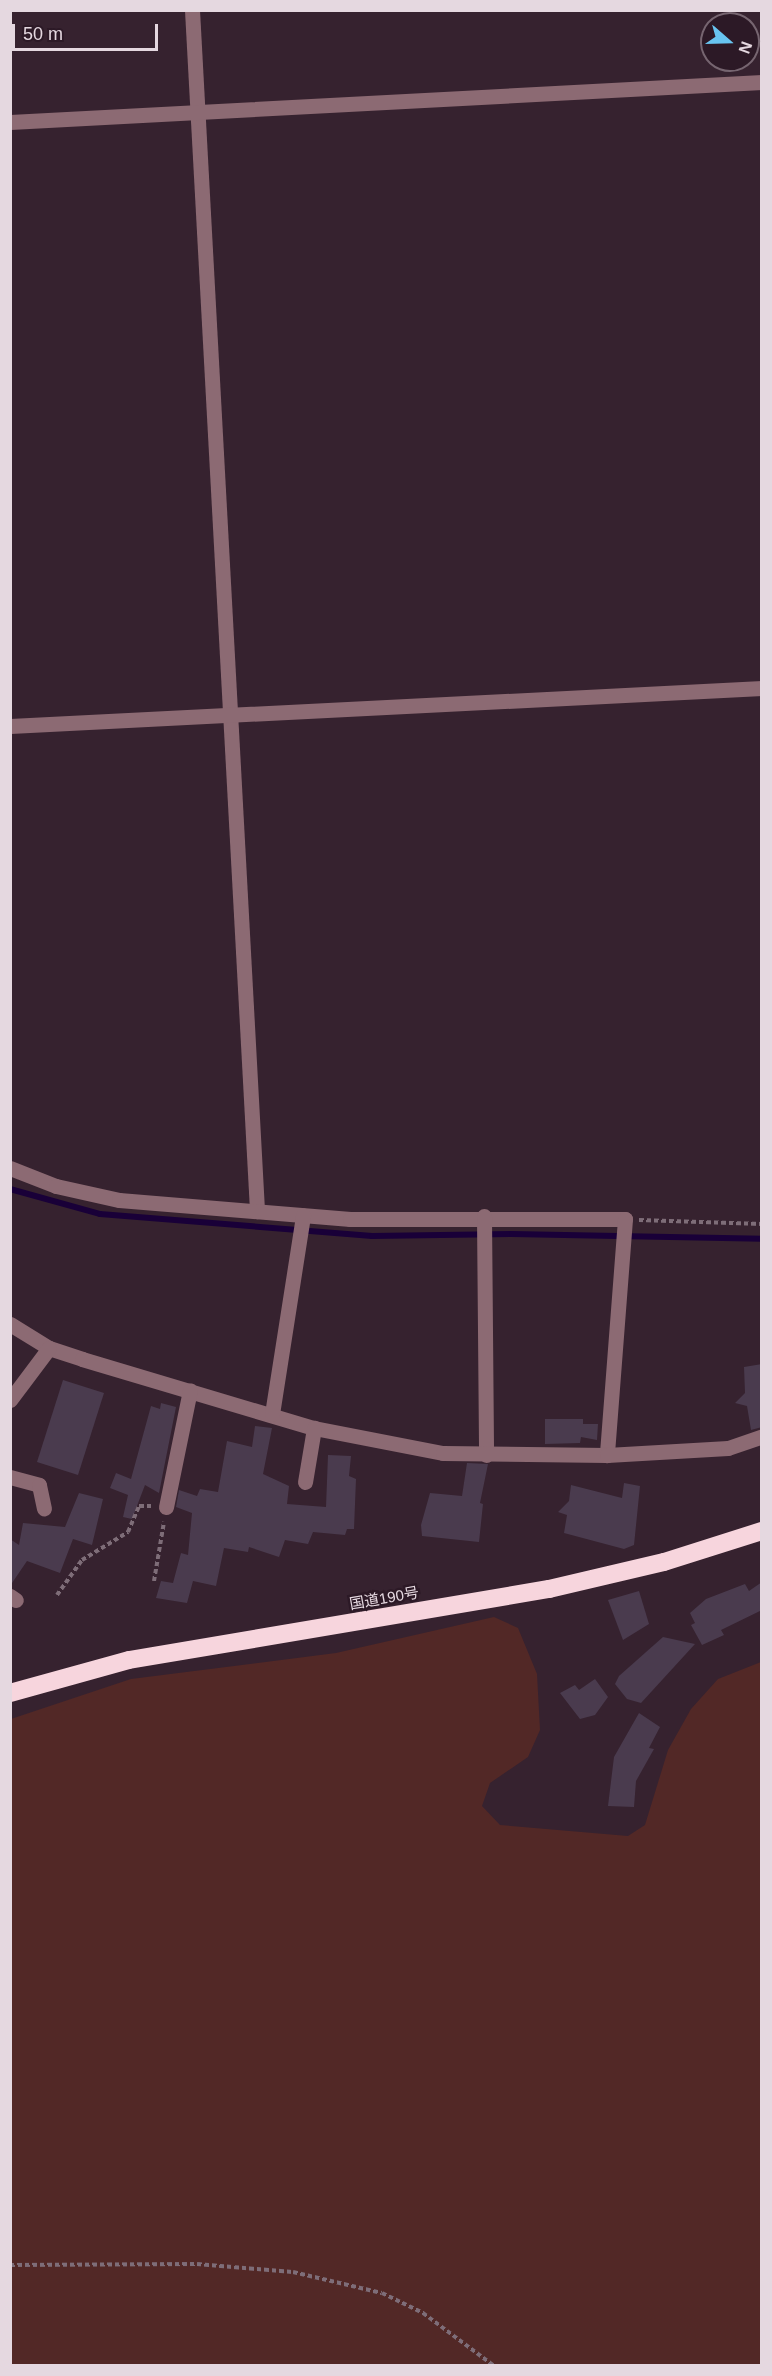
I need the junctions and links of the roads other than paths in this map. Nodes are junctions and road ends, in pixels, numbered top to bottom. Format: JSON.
{"nodes":[{"id":1,"x":192,"y":10,"type":"edge"},
{"id":2,"x":762,"y":82,"type":"edge"},
{"id":3,"x":198,"y":112,"type":"junction"},
{"id":4,"x":10,"y":122,"type":"edge"},
{"id":5,"x":762,"y":688,"type":"edge"},
{"id":6,"x":230,"y":714,"type":"junction"},
{"id":7,"x":10,"y":726,"type":"edge"},
{"id":8,"x":10,"y":1168,"type":"edge"},
{"id":9,"x":257,"y":1211,"type":"junction"},
{"id":10,"x":303,"y":1215,"type":"junction"},
{"id":11,"x":484,"y":1216,"type":"junction"},
{"id":12,"x":10,"y":1324,"type":"edge"},
{"id":13,"x":49,"y":1348,"type":"junction"},
{"id":14,"x":190,"y":1390,"type":"junction"},
{"id":15,"x":10,"y":1400,"type":"edge"},
{"id":16,"x":272,"y":1414,"type":"junction"},
{"id":17,"x":314,"y":1428,"type":"junction"},
{"id":18,"x":762,"y":1436,"type":"edge"},
{"id":19,"x":486,"y":1455,"type":"junction"},
{"id":20,"x":606,"y":1455,"type":"junction"},
{"id":21,"x":10,"y":1477,"type":"edge"},
{"id":22,"x":305,"y":1482,"type":"dead end"},
{"id":23,"x":166,"y":1507,"type":"road end"},
{"id":24,"x":44,"y":1508,"type":"dead end"},
{"id":25,"x":762,"y":1531,"type":"edge"},
{"id":26,"x":10,"y":1693,"type":"edge"}],
"edges":[{"from":1,"to":3,"type":"street"},
{"from":2,"to":3,"type":"street"},
{"from":3,"to":4,"type":"street"},
{"from":3,"to":6,"type":"street"},
{"from":5,"to":6,"type":"street"},
{"from":6,"to":7,"type":"street"},
{"from":6,"to":9,"type":"street"},
{"from":8,"to":9,"type":"street"},
{"from":9,"to":10,"type":"street"},
{"from":10,"to":11,"type":"street"},
{"from":10,"to":16,"type":"street"},
{"from":11,"to":19,"type":"street"},
{"from":11,"to":20,"type":"street"},
{"from":12,"to":13,"type":"street"},
{"from":13,"to":14,"type":"street"},
{"from":13,"to":15,"type":"street"},
{"from":14,"to":16,"type":"street"},
{"from":14,"to":23,"type":"street"},
{"from":16,"to":17,"type":"street"},
{"from":17,"to":19,"type":"street"},
{"from":17,"to":22,"type":"street"},
{"from":18,"to":20,"type":"street"},
{"from":19,"to":20,"type":"street"},
{"from":21,"to":24,"type":"street"},
{"from":25,"to":26,"type":"highway","name":"国道190号"}]}
